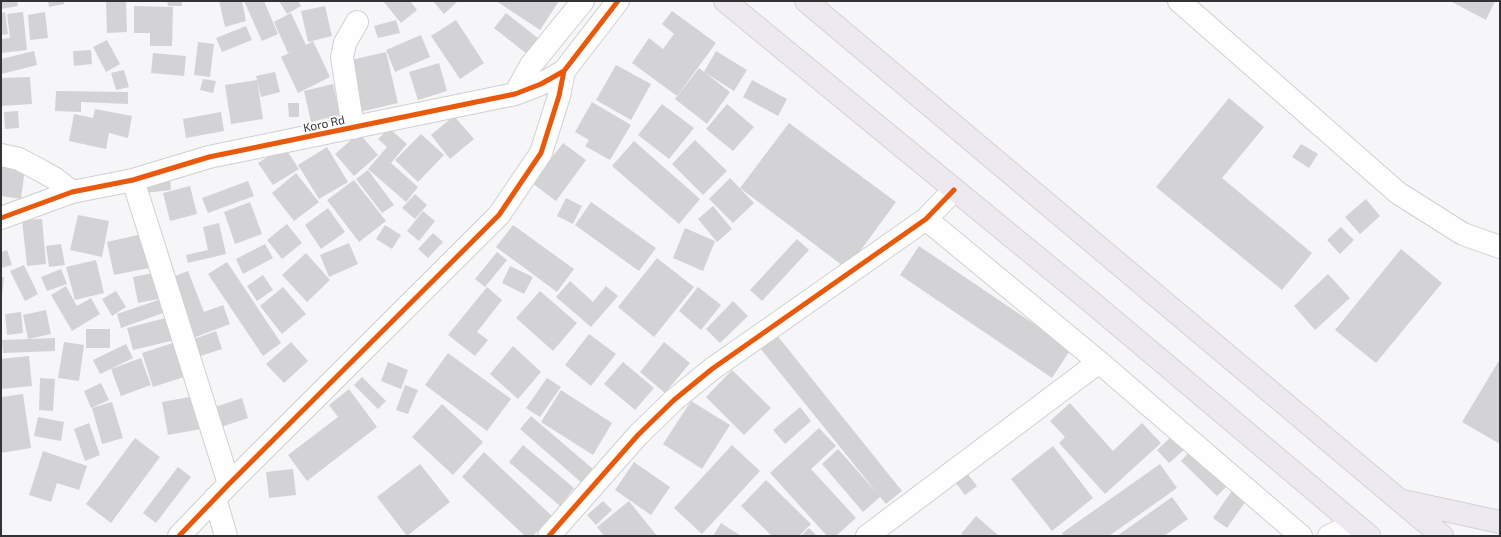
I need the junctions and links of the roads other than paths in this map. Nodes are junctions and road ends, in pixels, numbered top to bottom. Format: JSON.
{"nodes":[{"id":1,"x":584,"y":1,"type":"edge"},
{"id":2,"x":618,"y":1,"type":"edge"},
{"id":3,"x":725,"y":1,"type":"edge"},
{"id":4,"x":806,"y":1,"type":"edge"},
{"id":5,"x":1178,"y":1,"type":"edge"},
{"id":6,"x":357,"y":22,"type":"dead end"},
{"id":7,"x":564,"y":71,"type":"junction"},
{"id":8,"x":516,"y":94,"type":"junction"},
{"id":9,"x":353,"y":128,"type":"junction"},
{"id":10,"x":1,"y":155,"type":"edge"},
{"id":11,"x":133,"y":180,"type":"junction"},
{"id":12,"x":954,"y":190,"type":"junction"},
{"id":13,"x":72,"y":192,"type":"junction"},
{"id":14,"x":1,"y":218,"type":"edge"},
{"id":15,"x":926,"y":219,"type":"junction"},
{"id":16,"x":1500,"y":247,"type":"edge"},
{"id":17,"x":1099,"y":362,"type":"junction"},
{"id":18,"x":222,"y":491,"type":"junction"},
{"id":19,"x":1402,"y":501,"type":"junction"},
{"id":20,"x":1500,"y":522,"type":"edge"},
{"id":21,"x":1361,"y":530,"type":"edge"},
{"id":22,"x":179,"y":536,"type":"edge"},
{"id":23,"x":226,"y":536,"type":"edge"},
{"id":24,"x":549,"y":536,"type":"edge"},
{"id":25,"x":867,"y":536,"type":"edge"},
{"id":26,"x":1301,"y":536,"type":"edge"},
{"id":27,"x":1329,"y":536,"type":"edge"},
{"id":28,"x":1442,"y":536,"type":"edge"}],
"edges":[{"from":1,"to":8,"type":"street"},
{"from":2,"to":7,"type":"street","name":"Koro Rd"},
{"from":3,"to":12,"type":"main road"},
{"from":4,"to":19,"type":"main road"},
{"from":5,"to":16,"type":"street"},
{"from":6,"to":9,"type":"street"},
{"from":7,"to":8,"type":"street","name":"Koro Rd"},
{"from":7,"to":18,"type":"street"},
{"from":8,"to":9,"type":"street","name":"Koro Rd"},
{"from":9,"to":11,"type":"street","name":"Koro Rd"},
{"from":10,"to":13,"type":"street"},
{"from":11,"to":13,"type":"street","name":"Koro Rd"},
{"from":11,"to":18,"type":"street"},
{"from":12,"to":15,"type":"street"},
{"from":12,"to":21,"type":"main road"},
{"from":13,"to":14,"type":"street","name":"Koro Rd"},
{"from":15,"to":17,"type":"street"},
{"from":15,"to":24,"type":"street"},
{"from":17,"to":25,"type":"street"},
{"from":17,"to":26,"type":"street"},
{"from":18,"to":22,"type":"street"},
{"from":18,"to":23,"type":"street"},
{"from":19,"to":20,"type":"main road"},
{"from":19,"to":28,"type":"main road"},
{"from":21,"to":27,"type":"street"}]}
